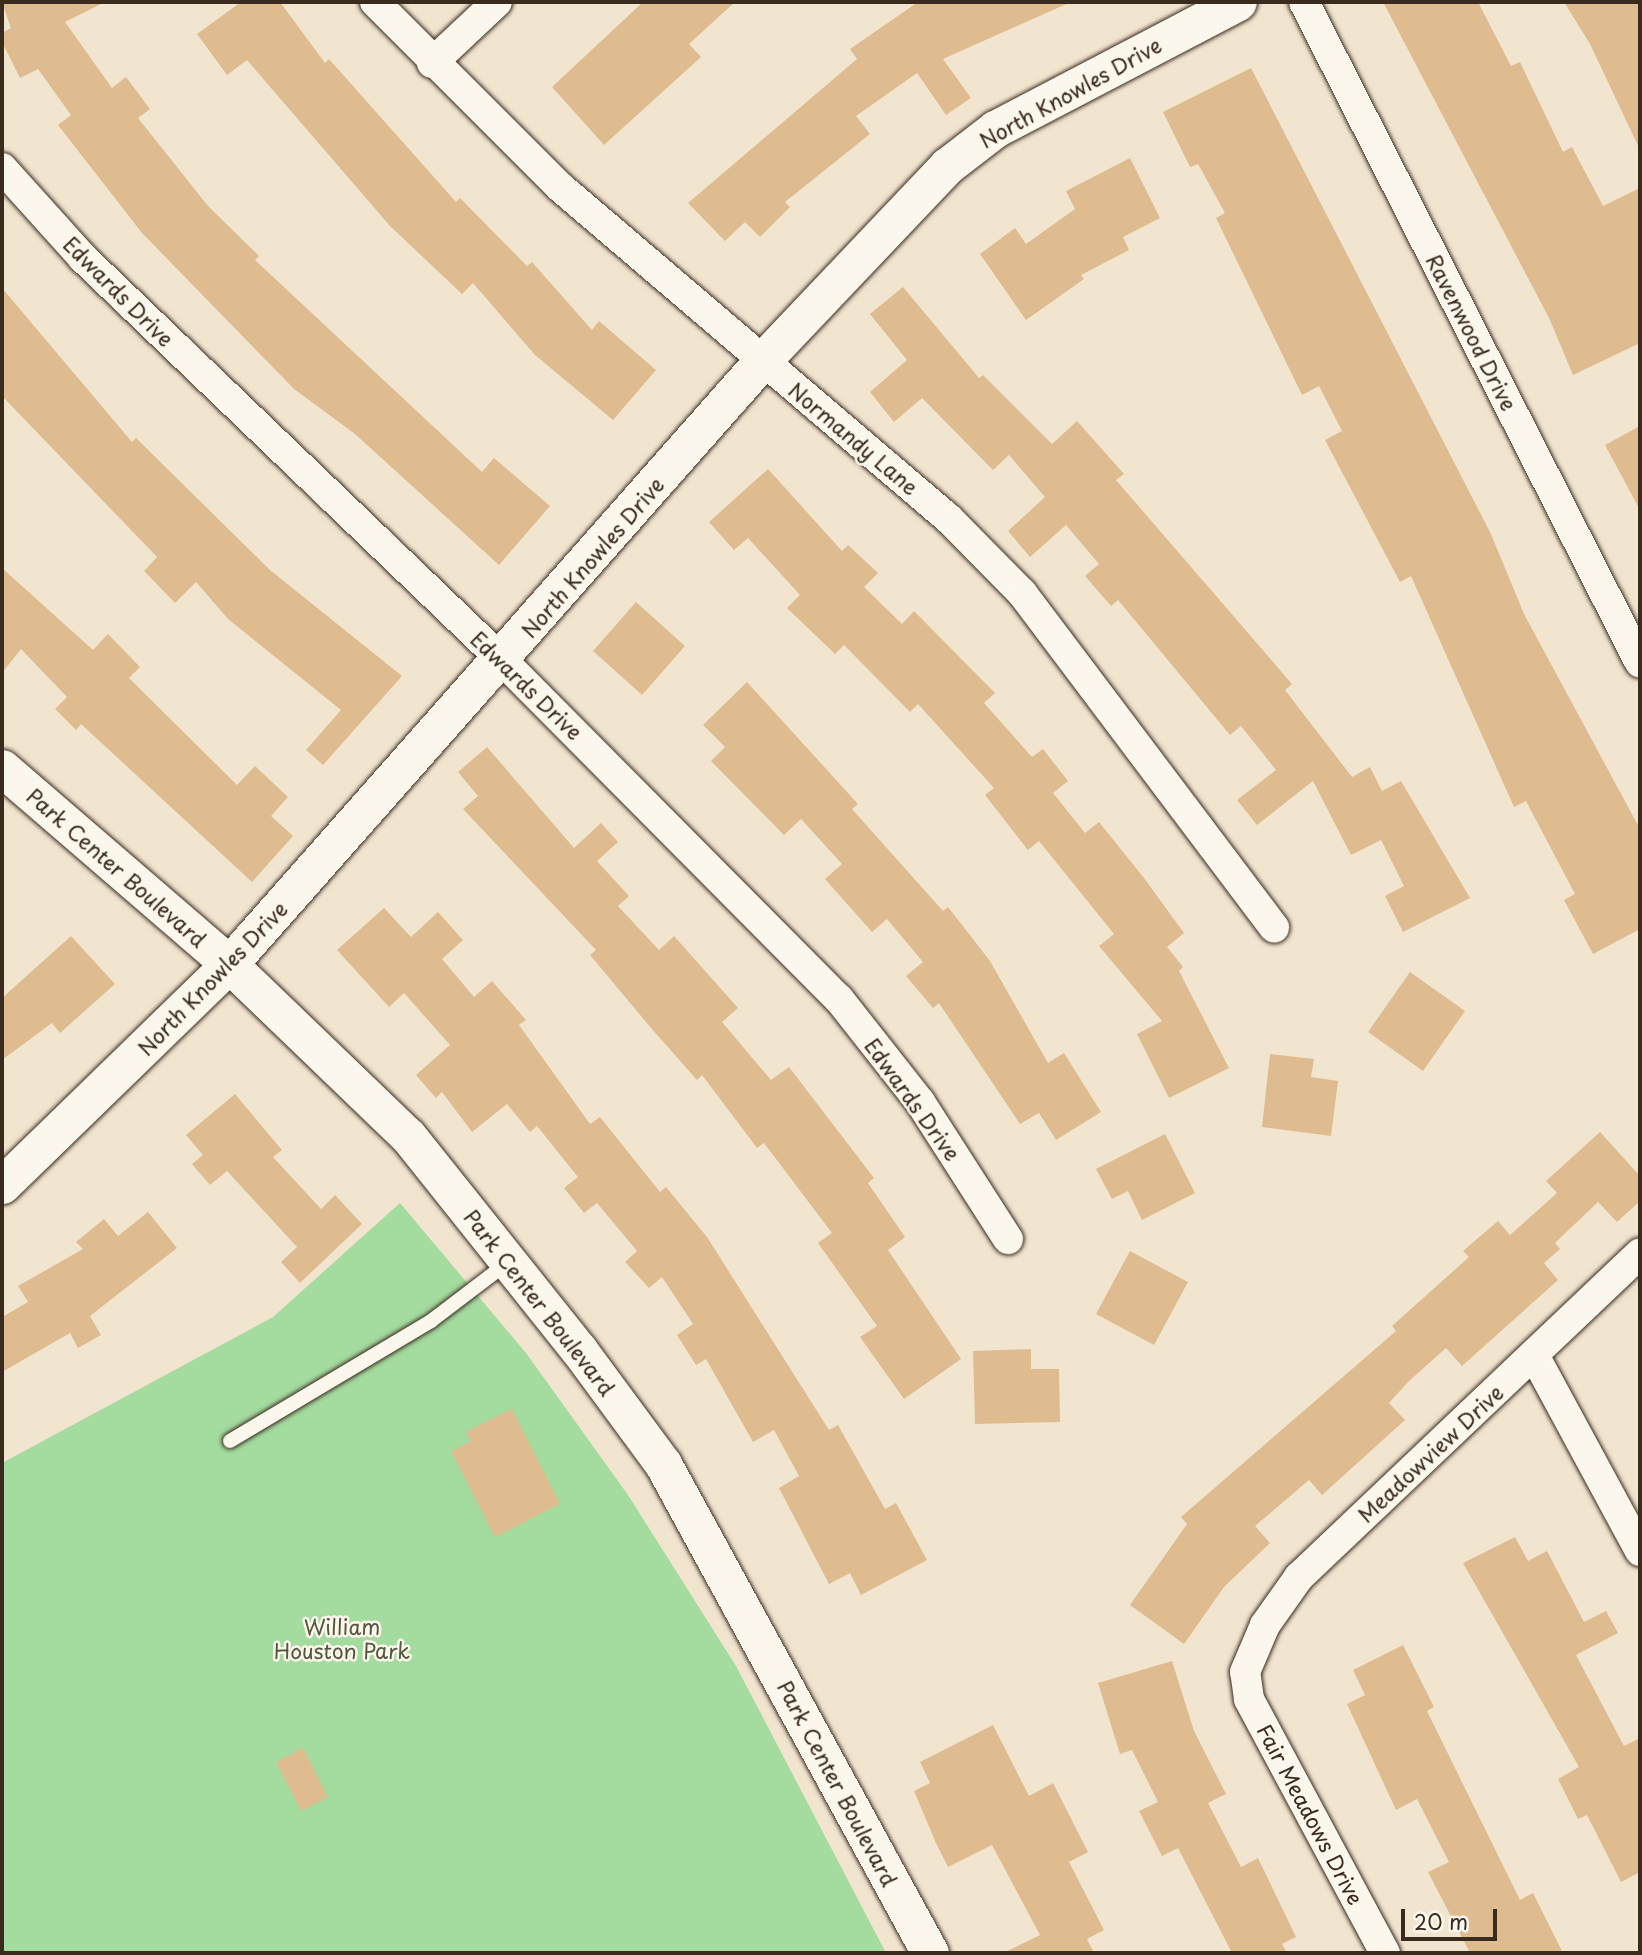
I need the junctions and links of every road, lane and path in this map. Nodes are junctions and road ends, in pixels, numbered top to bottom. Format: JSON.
{"nodes":[{"id":1,"x":375,"y":2,"type":"edge"},
{"id":2,"x":496,"y":2,"type":"edge"},
{"id":3,"x":1238,"y":2,"type":"edge"},
{"id":4,"x":1304,"y":2,"type":"edge"},
{"id":5,"x":432,"y":63,"type":"junction"},
{"id":6,"x":2,"y":168,"type":"edge"},
{"id":7,"x":762,"y":361,"type":"junction"},
{"id":8,"x":1636,"y":644,"type":"edge"},
{"id":9,"x":502,"y":660,"type":"junction"},
{"id":10,"x":2,"y":768,"type":"edge"},
{"id":11,"x":1275,"y":928,"type":"dead end"},
{"id":12,"x":229,"y":964,"type":"junction"},
{"id":13,"x":2,"y":1185,"type":"edge"},
{"id":14,"x":1008,"y":1239,"type":"dead end"},
{"id":15,"x":1640,"y":1253,"type":"edge"},
{"id":16,"x":509,"y":1262,"type":"junction"},
{"id":17,"x":1534,"y":1355,"type":"junction"},
{"id":18,"x":230,"y":1441,"type":"dead end"},
{"id":19,"x":1640,"y":1551,"type":"edge"},
{"id":20,"x":1245,"y":1672,"type":"joint"},
{"id":21,"x":930,"y":1953,"type":"edge"},
{"id":22,"x":1385,"y":1953,"type":"edge"}],
"edges":[{"from":1,"to":5,"type":"street","name":"Normandy Lane"},
{"from":2,"to":5,"type":"street"},
{"from":3,"to":7,"type":"street","name":"North Knowles Drive"},
{"from":4,"to":8,"type":"street","name":"Ravenwood Drive"},
{"from":5,"to":7,"type":"street","name":"Normandy Lane"},
{"from":6,"to":9,"type":"street","name":"Edwards Drive"},
{"from":7,"to":9,"type":"street","name":"North Knowles Drive"},
{"from":7,"to":11,"type":"street","name":"Normandy Lane"},
{"from":9,"to":12,"type":"street","name":"North Knowles Drive"},
{"from":9,"to":14,"type":"street","name":"Edwards Drive"},
{"from":10,"to":12,"type":"street","name":"Park Center Boulevard"},
{"from":12,"to":13,"type":"street","name":"North Knowles Drive"},
{"from":12,"to":16,"type":"street","name":"Park Center Boulevard"},
{"from":15,"to":17,"type":"street","name":"Meadowview Drive"},
{"from":16,"to":18,"type":"lane"},
{"from":16,"to":21,"type":"street","name":"Park Center Boulevard"},
{"from":17,"to":19,"type":"street"},
{"from":17,"to":20,"type":"street","name":"Meadowview Drive"},
{"from":20,"to":22,"type":"street","name":"Fair Meadows Drive"}]}
